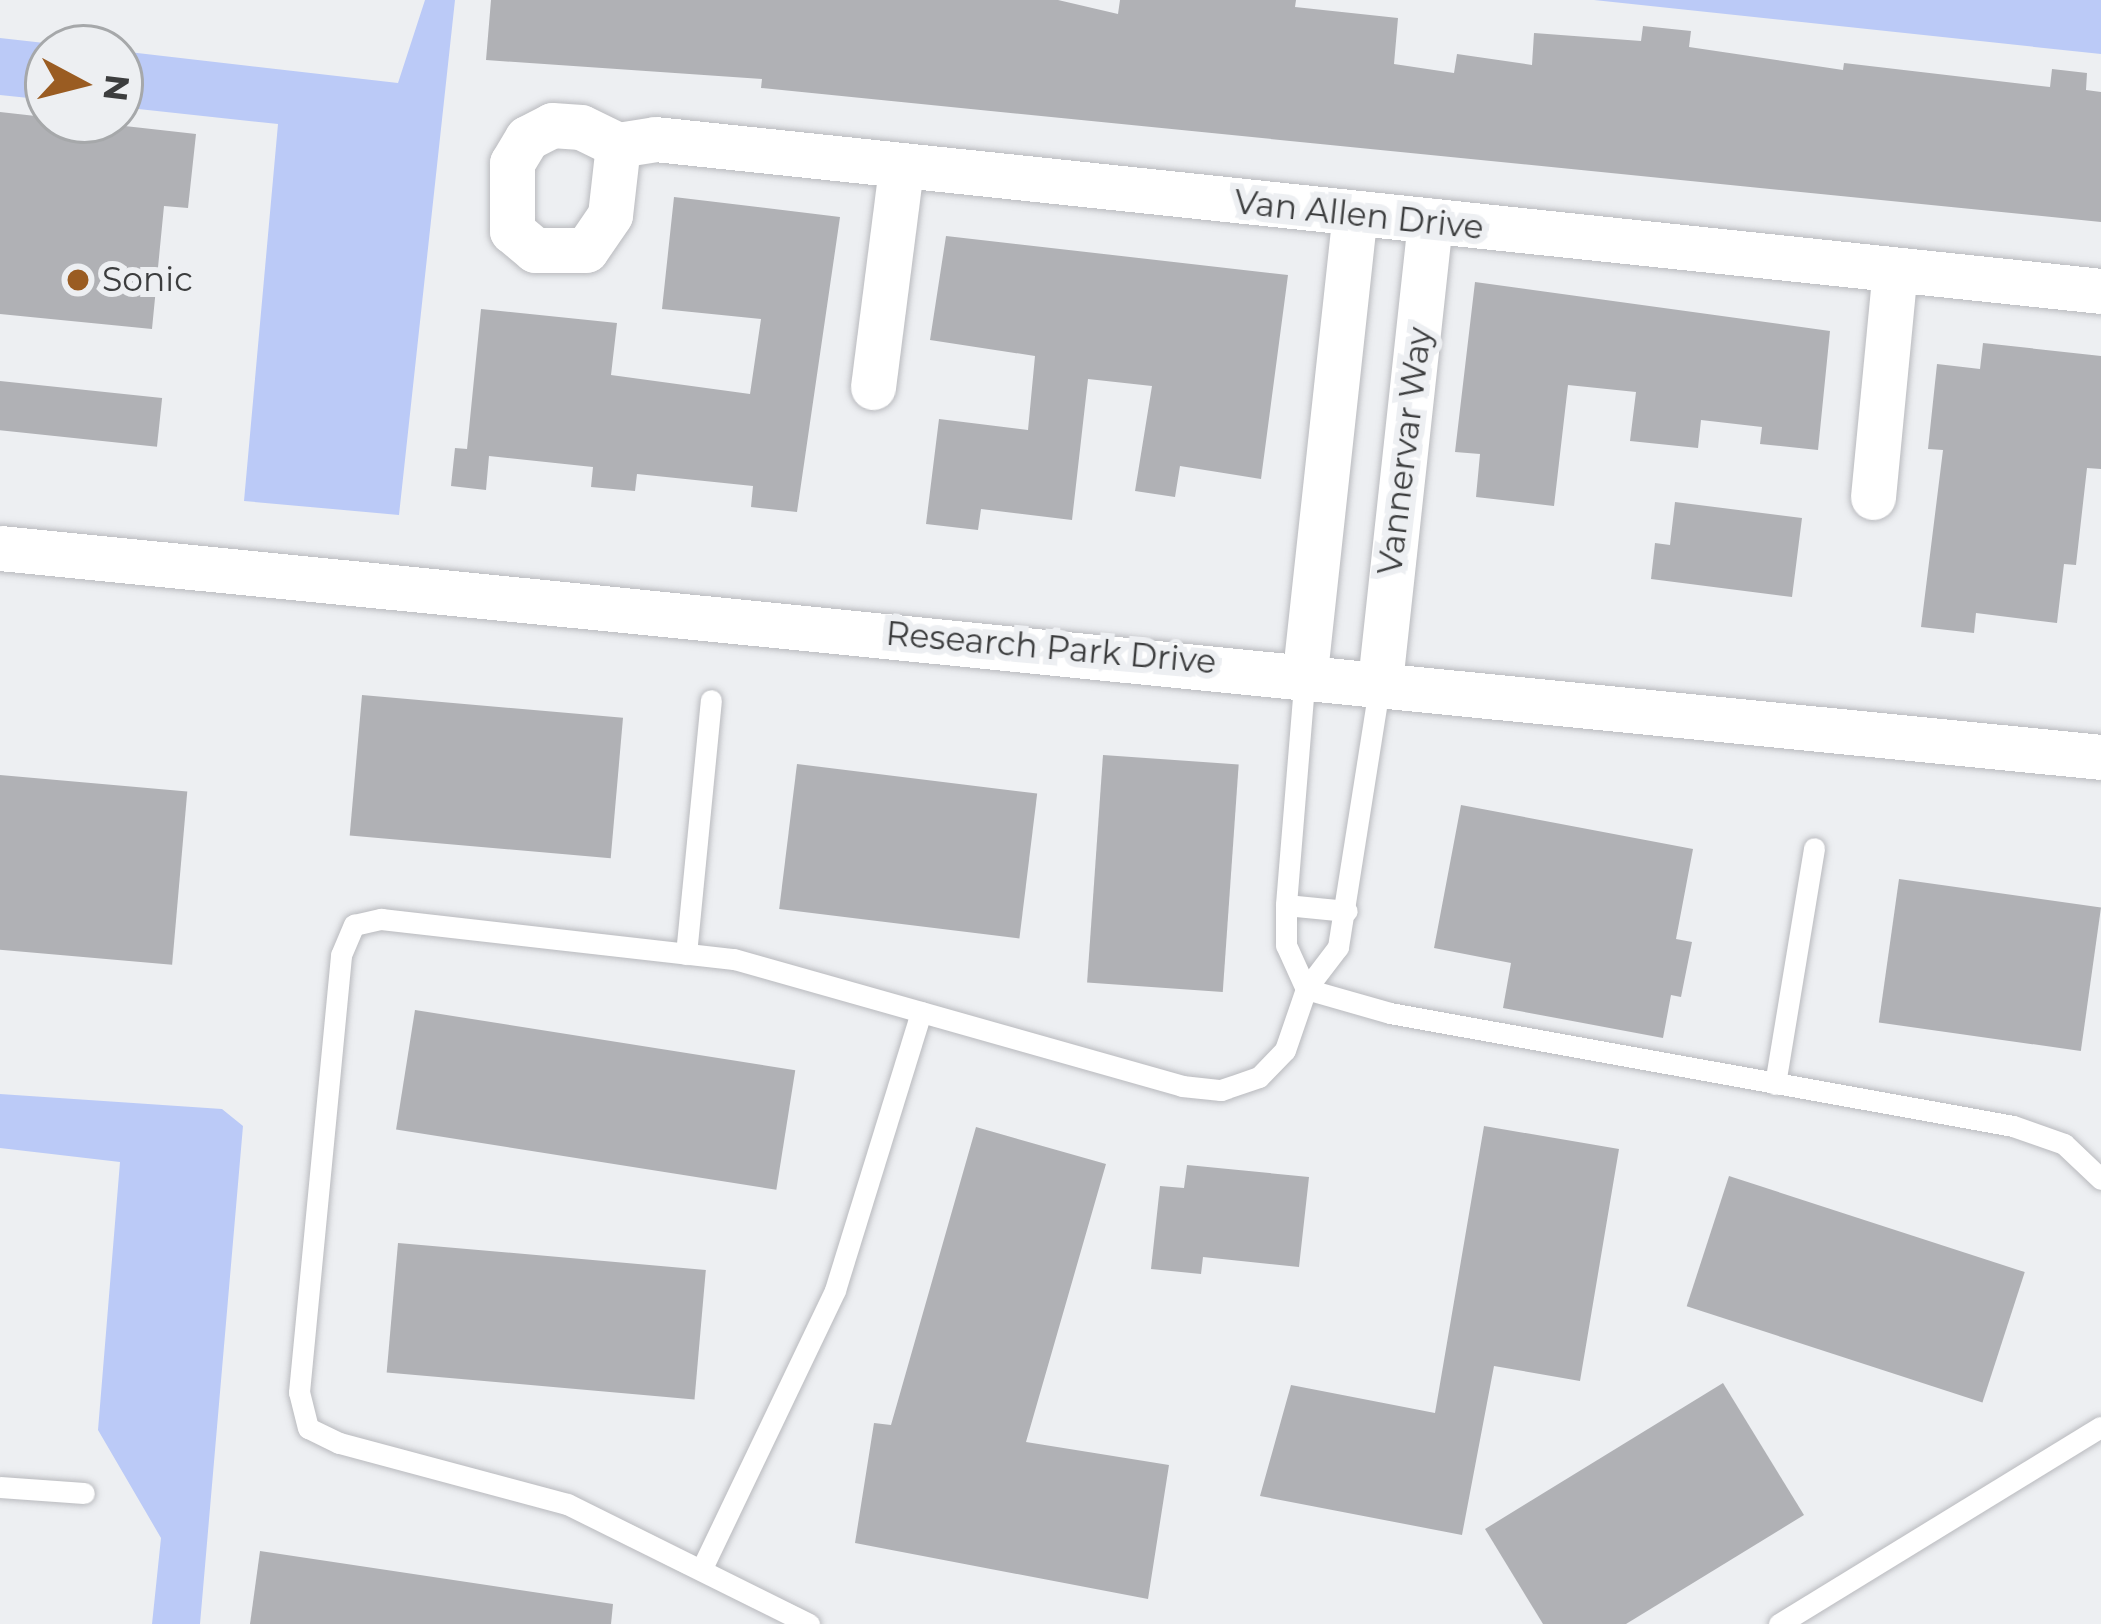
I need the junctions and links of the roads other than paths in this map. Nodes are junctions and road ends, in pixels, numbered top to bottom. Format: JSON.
{"nodes":[{"id":1,"x":618,"y":145,"type":"dead end"},
{"id":2,"x":901,"y":167,"type":"junction"},
{"id":3,"x":1355,"y":215,"type":"junction"},
{"id":4,"x":1430,"y":221,"type":"junction"},
{"id":5,"x":1895,"y":270,"type":"junction"},
{"id":6,"x":2101,"y":291,"type":"edge"},
{"id":7,"x":873,"y":387,"type":"dead end"},
{"id":8,"x":1873,"y":497,"type":"dead end"},
{"id":9,"x":0,"y":548,"type":"edge"},
{"id":10,"x":1305,"y":672,"type":"junction"},
{"id":11,"x":1380,"y":682,"type":"junction"},
{"id":12,"x":711,"y":700,"type":"dead end"},
{"id":13,"x":2101,"y":757,"type":"edge"},
{"id":14,"x":1814,"y":848,"type":"dead end"},
{"id":15,"x":1286,"y":904,"type":"junction"},
{"id":16,"x":1347,"y":911,"type":"junction"},
{"id":17,"x":686,"y":954,"type":"junction"},
{"id":18,"x":1306,"y":989,"type":"junction"},
{"id":19,"x":921,"y":1012,"type":"junction"},
{"id":20,"x":1775,"y":1084,"type":"junction"},
{"id":21,"x":2101,"y":1179,"type":"edge"},
{"id":22,"x":2101,"y":1427,"type":"edge"},
{"id":23,"x":0,"y":1487,"type":"edge"},
{"id":24,"x":84,"y":1493,"type":"dead end"},
{"id":25,"x":703,"y":1566,"type":"junction"},
{"id":26,"x":809,"y":1624,"type":"edge"},
{"id":27,"x":1779,"y":1624,"type":"edge"}],
"edges":[{"from":1,"to":2,"type":"street","name":"Van Allen Drive"},
{"from":2,"to":3,"type":"street","name":"Van Allen Drive"},
{"from":2,"to":7,"type":"street"},
{"from":3,"to":4,"type":"street","name":"Van Allen Drive"},
{"from":3,"to":10,"type":"street"},
{"from":4,"to":5,"type":"street","name":"Van Allen Drive"},
{"from":4,"to":11,"type":"street","name":"Vannervar Way"},
{"from":5,"to":6,"type":"street","name":"Van Allen Drive"},
{"from":5,"to":8,"type":"street"},
{"from":9,"to":10,"type":"street","name":"Research Park Drive"},
{"from":10,"to":11,"type":"street","name":"Research Park Drive"},
{"from":10,"to":15,"type":"lane"},
{"from":11,"to":13,"type":"street","name":"Research Park Drive"},
{"from":11,"to":16,"type":"lane"},
{"from":12,"to":17,"type":"lane"},
{"from":14,"to":20,"type":"lane"},
{"from":15,"to":16,"type":"lane"},
{"from":15,"to":18,"type":"lane"},
{"from":16,"to":18,"type":"lane"},
{"from":17,"to":19,"type":"lane"},
{"from":17,"to":25,"type":"lane"},
{"from":18,"to":19,"type":"lane"},
{"from":18,"to":20,"type":"lane"},
{"from":19,"to":25,"type":"lane"},
{"from":20,"to":21,"type":"lane"},
{"from":22,"to":27,"type":"lane"},
{"from":23,"to":24,"type":"lane"},
{"from":25,"to":26,"type":"lane"}]}
